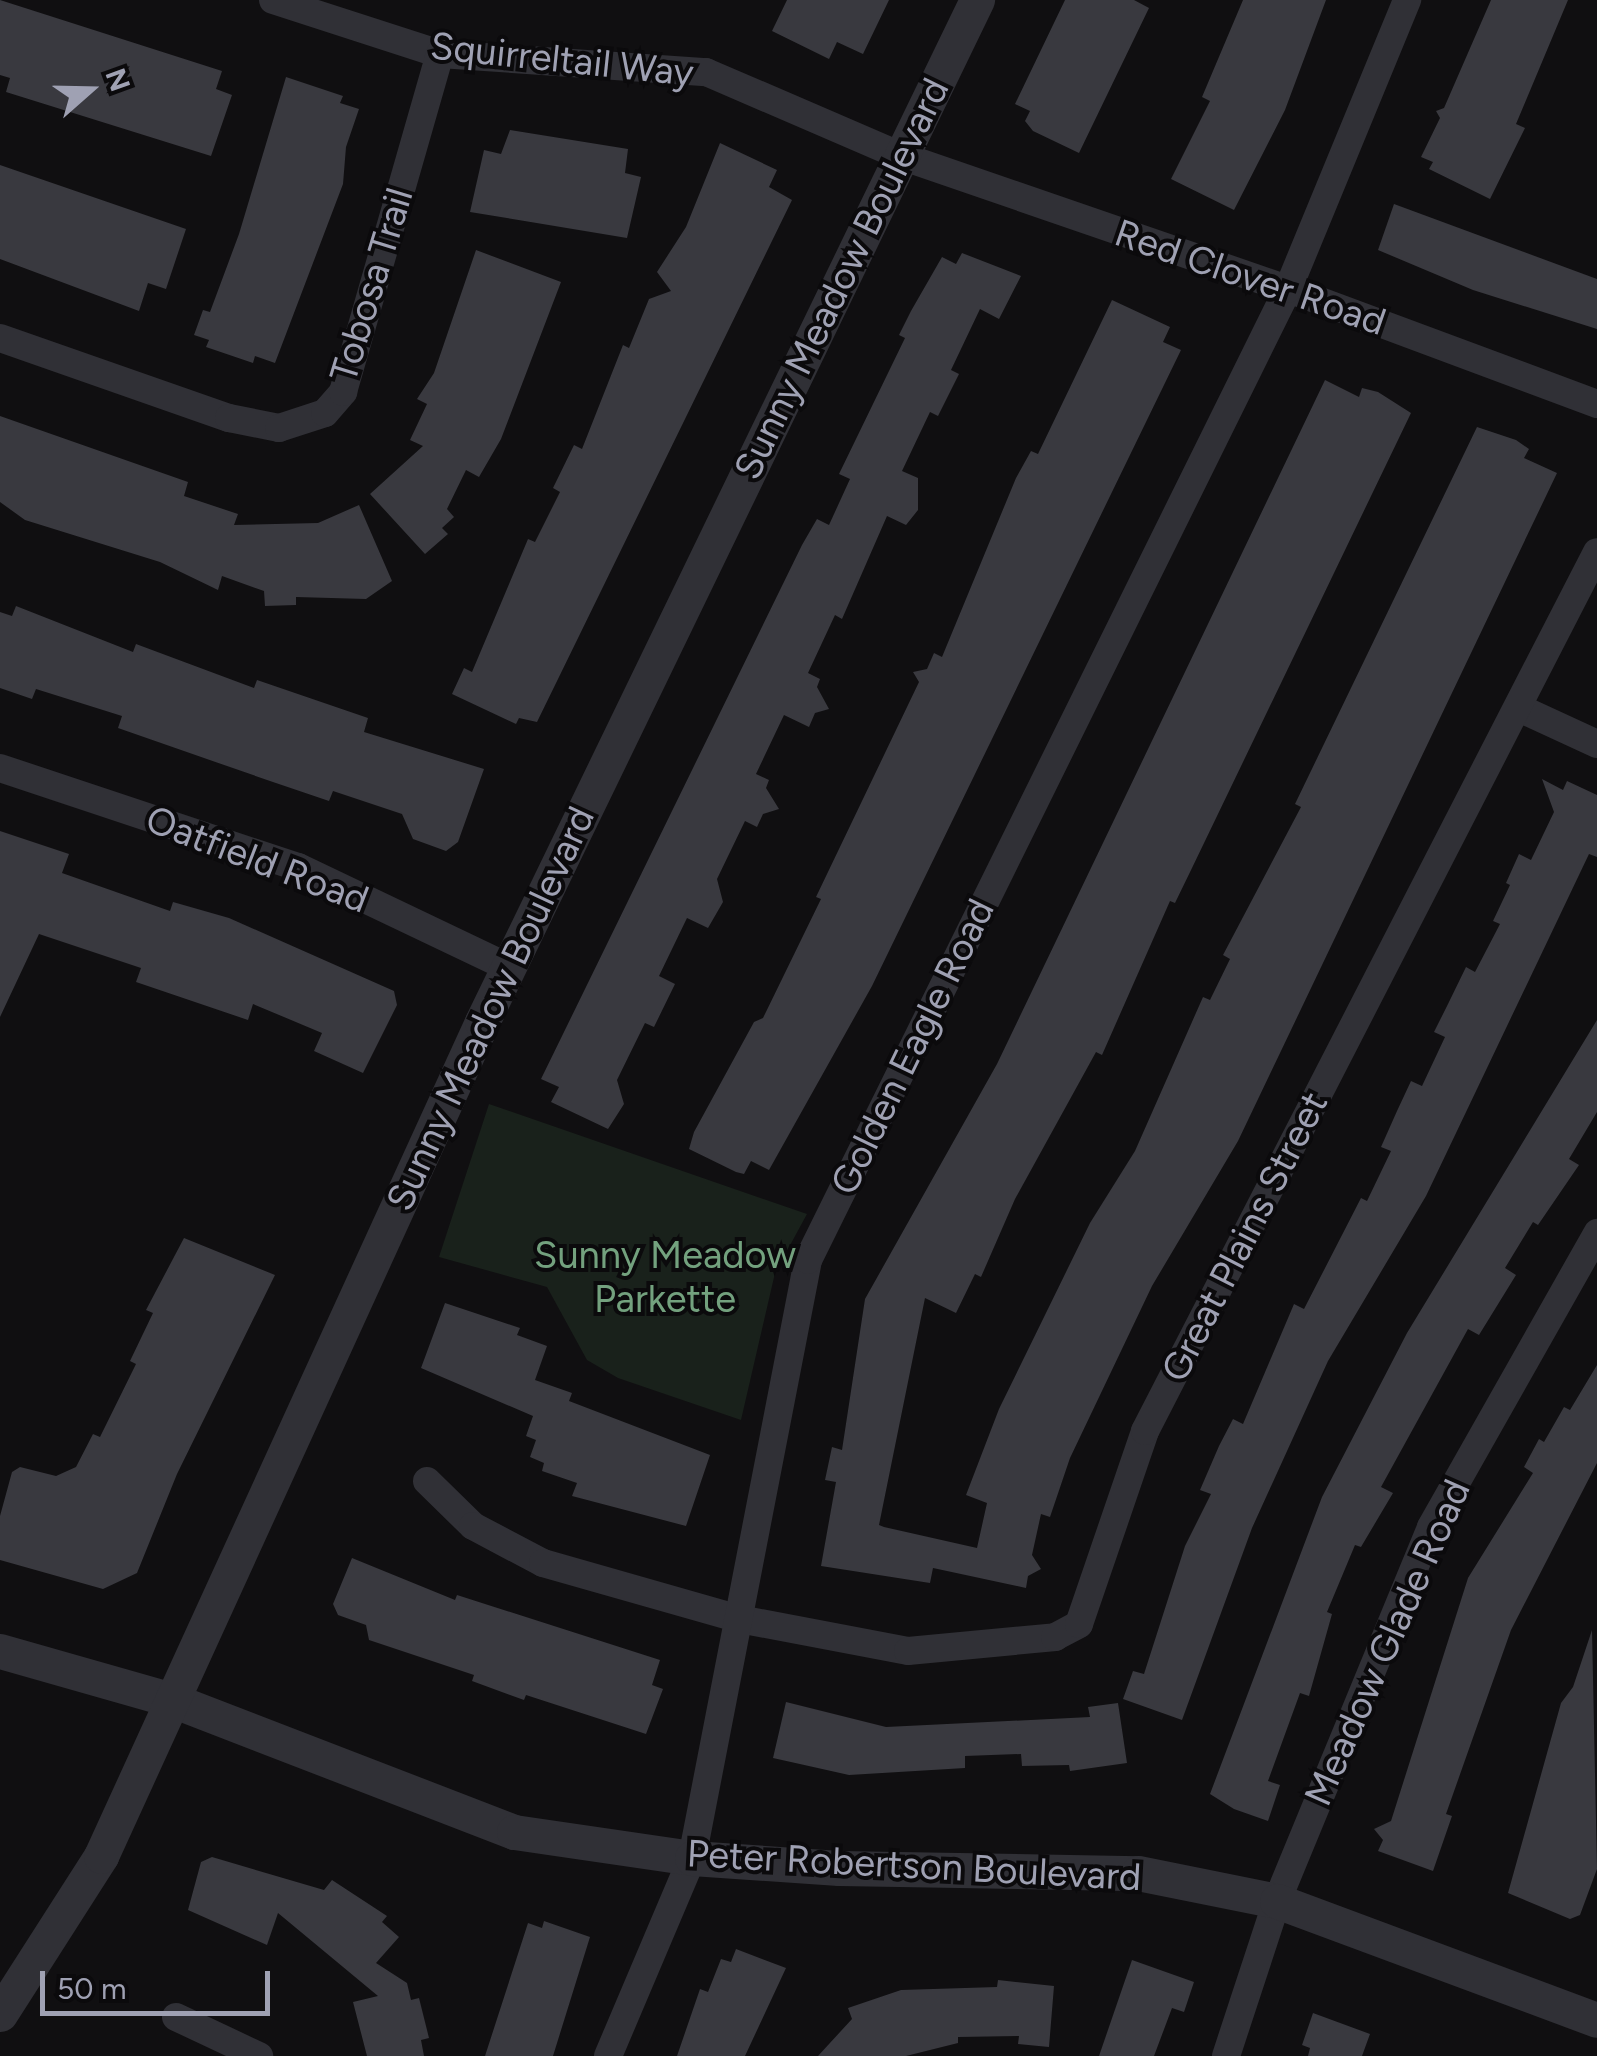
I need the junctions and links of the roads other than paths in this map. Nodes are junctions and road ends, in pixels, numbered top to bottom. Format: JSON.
{"nodes":[{"id":1,"x":273,"y":0,"type":"edge"},
{"id":2,"x":977,"y":0,"type":"edge"},
{"id":3,"x":1406,"y":0,"type":"edge"},
{"id":4,"x":440,"y":54,"type":"junction"},
{"id":5,"x":901,"y":156,"type":"junction"},
{"id":6,"x":1288,"y":289,"type":"junction"},
{"id":7,"x":0,"y":338,"type":"edge"},
{"id":8,"x":1597,"y":404,"type":"edge"},
{"id":9,"x":1597,"y":552,"type":"edge"},
{"id":10,"x":1519,"y":708,"type":"junction"},
{"id":11,"x":1597,"y":744,"type":"edge"},
{"id":12,"x":0,"y":768,"type":"edge"},
{"id":13,"x":508,"y":967,"type":"junction"},
{"id":14,"x":1597,"y":1233,"type":"edge"},
{"id":15,"x":426,"y":1481,"type":"dead end"},
{"id":16,"x":739,"y":1619,"type":"junction"},
{"id":17,"x":0,"y":1651,"type":"edge"},
{"id":18,"x":172,"y":1700,"type":"junction"},
{"id":19,"x":692,"y":1858,"type":"junction"},
{"id":20,"x":1278,"y":1902,"type":"junction"},
{"id":21,"x":0,"y":2014,"type":"edge"},
{"id":22,"x":176,"y":2018,"type":"dead end"},
{"id":23,"x":1597,"y":2020,"type":"edge"},
{"id":24,"x":259,"y":2056,"type":"edge"},
{"id":25,"x":608,"y":2056,"type":"edge"},
{"id":26,"x":1226,"y":2056,"type":"edge"}],
"edges":[{"from":1,"to":4,"type":"street","name":"Squirreltail Way"},
{"from":2,"to":5,"type":"street","name":"Sunny Meadow Boulevard"},
{"from":3,"to":6,"type":"street","name":"Golden Eagle Road"},
{"from":4,"to":5,"type":"street","name":"Squirreltail Way"},
{"from":4,"to":7,"type":"street","name":"Tobosa Trail"},
{"from":5,"to":6,"type":"street","name":"Red Clover Road"},
{"from":5,"to":13,"type":"street","name":"Sunny Meadow Boulevard"},
{"from":6,"to":8,"type":"street","name":"Red Clover Road"},
{"from":6,"to":16,"type":"street","name":"Golden Eagle Road"},
{"from":9,"to":10,"type":"street","name":"Great Plains Street"},
{"from":10,"to":11,"type":"street"},
{"from":10,"to":16,"type":"street","name":"Great Plains Street"},
{"from":12,"to":13,"type":"street","name":"Oatfield Road"},
{"from":13,"to":18,"type":"street","name":"Sunny Meadow Boulevard"},
{"from":14,"to":20,"type":"street","name":"Meadow Glade Road"},
{"from":15,"to":16,"type":"street","name":"Great Plains Street"},
{"from":16,"to":19,"type":"street","name":"Golden Eagle Road"},
{"from":17,"to":18,"type":"street","name":"Peter Robertson Boulevard"},
{"from":18,"to":19,"type":"street","name":"Peter Robertson Boulevard"},
{"from":18,"to":21,"type":"street","name":"Sunny Meadow Boulevard"},
{"from":19,"to":20,"type":"street","name":"Peter Robertson Boulevard"},
{"from":19,"to":25,"type":"street","name":"Golden Eagle Road"},
{"from":20,"to":23,"type":"street","name":"Peter Robertson Boulevard"},
{"from":20,"to":26,"type":"street","name":"Meadow Glade Road"},
{"from":22,"to":24,"type":"street"}]}
